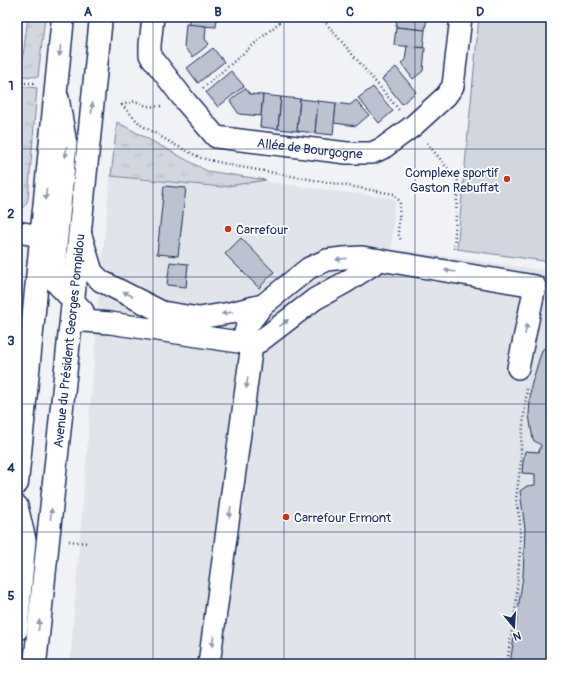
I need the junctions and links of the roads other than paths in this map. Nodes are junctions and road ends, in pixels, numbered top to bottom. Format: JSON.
{"nodes":[{"id":1,"x":63,"y":17,"type":"edge"},
{"id":2,"x":101,"y":17,"type":"edge"},
{"id":3,"x":153,"y":17,"type":"edge"},
{"id":4,"x":461,"y":17,"type":"edge"},
{"id":5,"x":49,"y":85,"type":"junction"},
{"id":6,"x":80,"y":230,"type":"junction"},
{"id":7,"x":17,"y":232,"type":"edge"},
{"id":8,"x":41,"y":236,"type":"junction"},
{"id":9,"x":380,"y":260,"type":"junction"},
{"id":10,"x":543,"y":288,"type":"edge"},
{"id":11,"x":263,"y":304,"type":"junction"},
{"id":12,"x":72,"y":311,"type":"junction"},
{"id":13,"x":199,"y":318,"type":"junction"},
{"id":14,"x":102,"y":323,"type":"junction"},
{"id":15,"x":247,"y":343,"type":"junction"},
{"id":16,"x":523,"y":376,"type":"road end"},
{"id":17,"x":17,"y":483,"type":"edge"},
{"id":18,"x":17,"y":506,"type":"edge"},
{"id":19,"x":17,"y":630,"type":"edge"},
{"id":20,"x":35,"y":664,"type":"edge"},
{"id":21,"x":209,"y":664,"type":"edge"}],
"edges":[{"from":1,"to":5,"type":"main road","one_way":true},
{"from":6,"to":2,"type":"main road","name":"Avenue du Président Georges Pompidou","one_way":true},
{"from":3,"to":4,"type":"street","name":"Allée de Bourgogne"},
{"from":5,"to":8,"type":"main road","one_way":true},
{"from":5,"to":12,"type":"street","one_way":true},
{"from":6,"to":12,"type":"main road","name":"Avenue du Président Georges Pompidou"},
{"from":13,"to":6,"type":"street","one_way":true},
{"from":7,"to":8,"type":"street"},
{"from":8,"to":17,"type":"main road"},
{"from":10,"to":9,"type":"street","one_way":true},
{"from":9,"to":11,"type":"street","one_way":true},
{"from":15,"to":9,"type":"street","one_way":true},
{"from":16,"to":10,"type":"street","one_way":true},
{"from":11,"to":13,"type":"street","one_way":true},
{"from":11,"to":15,"type":"street"},
{"from":12,"to":14,"type":"street"},
{"from":20,"to":12,"type":"main road","name":"Avenue du Président Georges Pompidou","one_way":true},
{"from":13,"to":14,"type":"street"},
{"from":14,"to":15,"type":"street"},
{"from":15,"to":21,"type":"street","one_way":true},
{"from":18,"to":19,"type":"street"}]}
